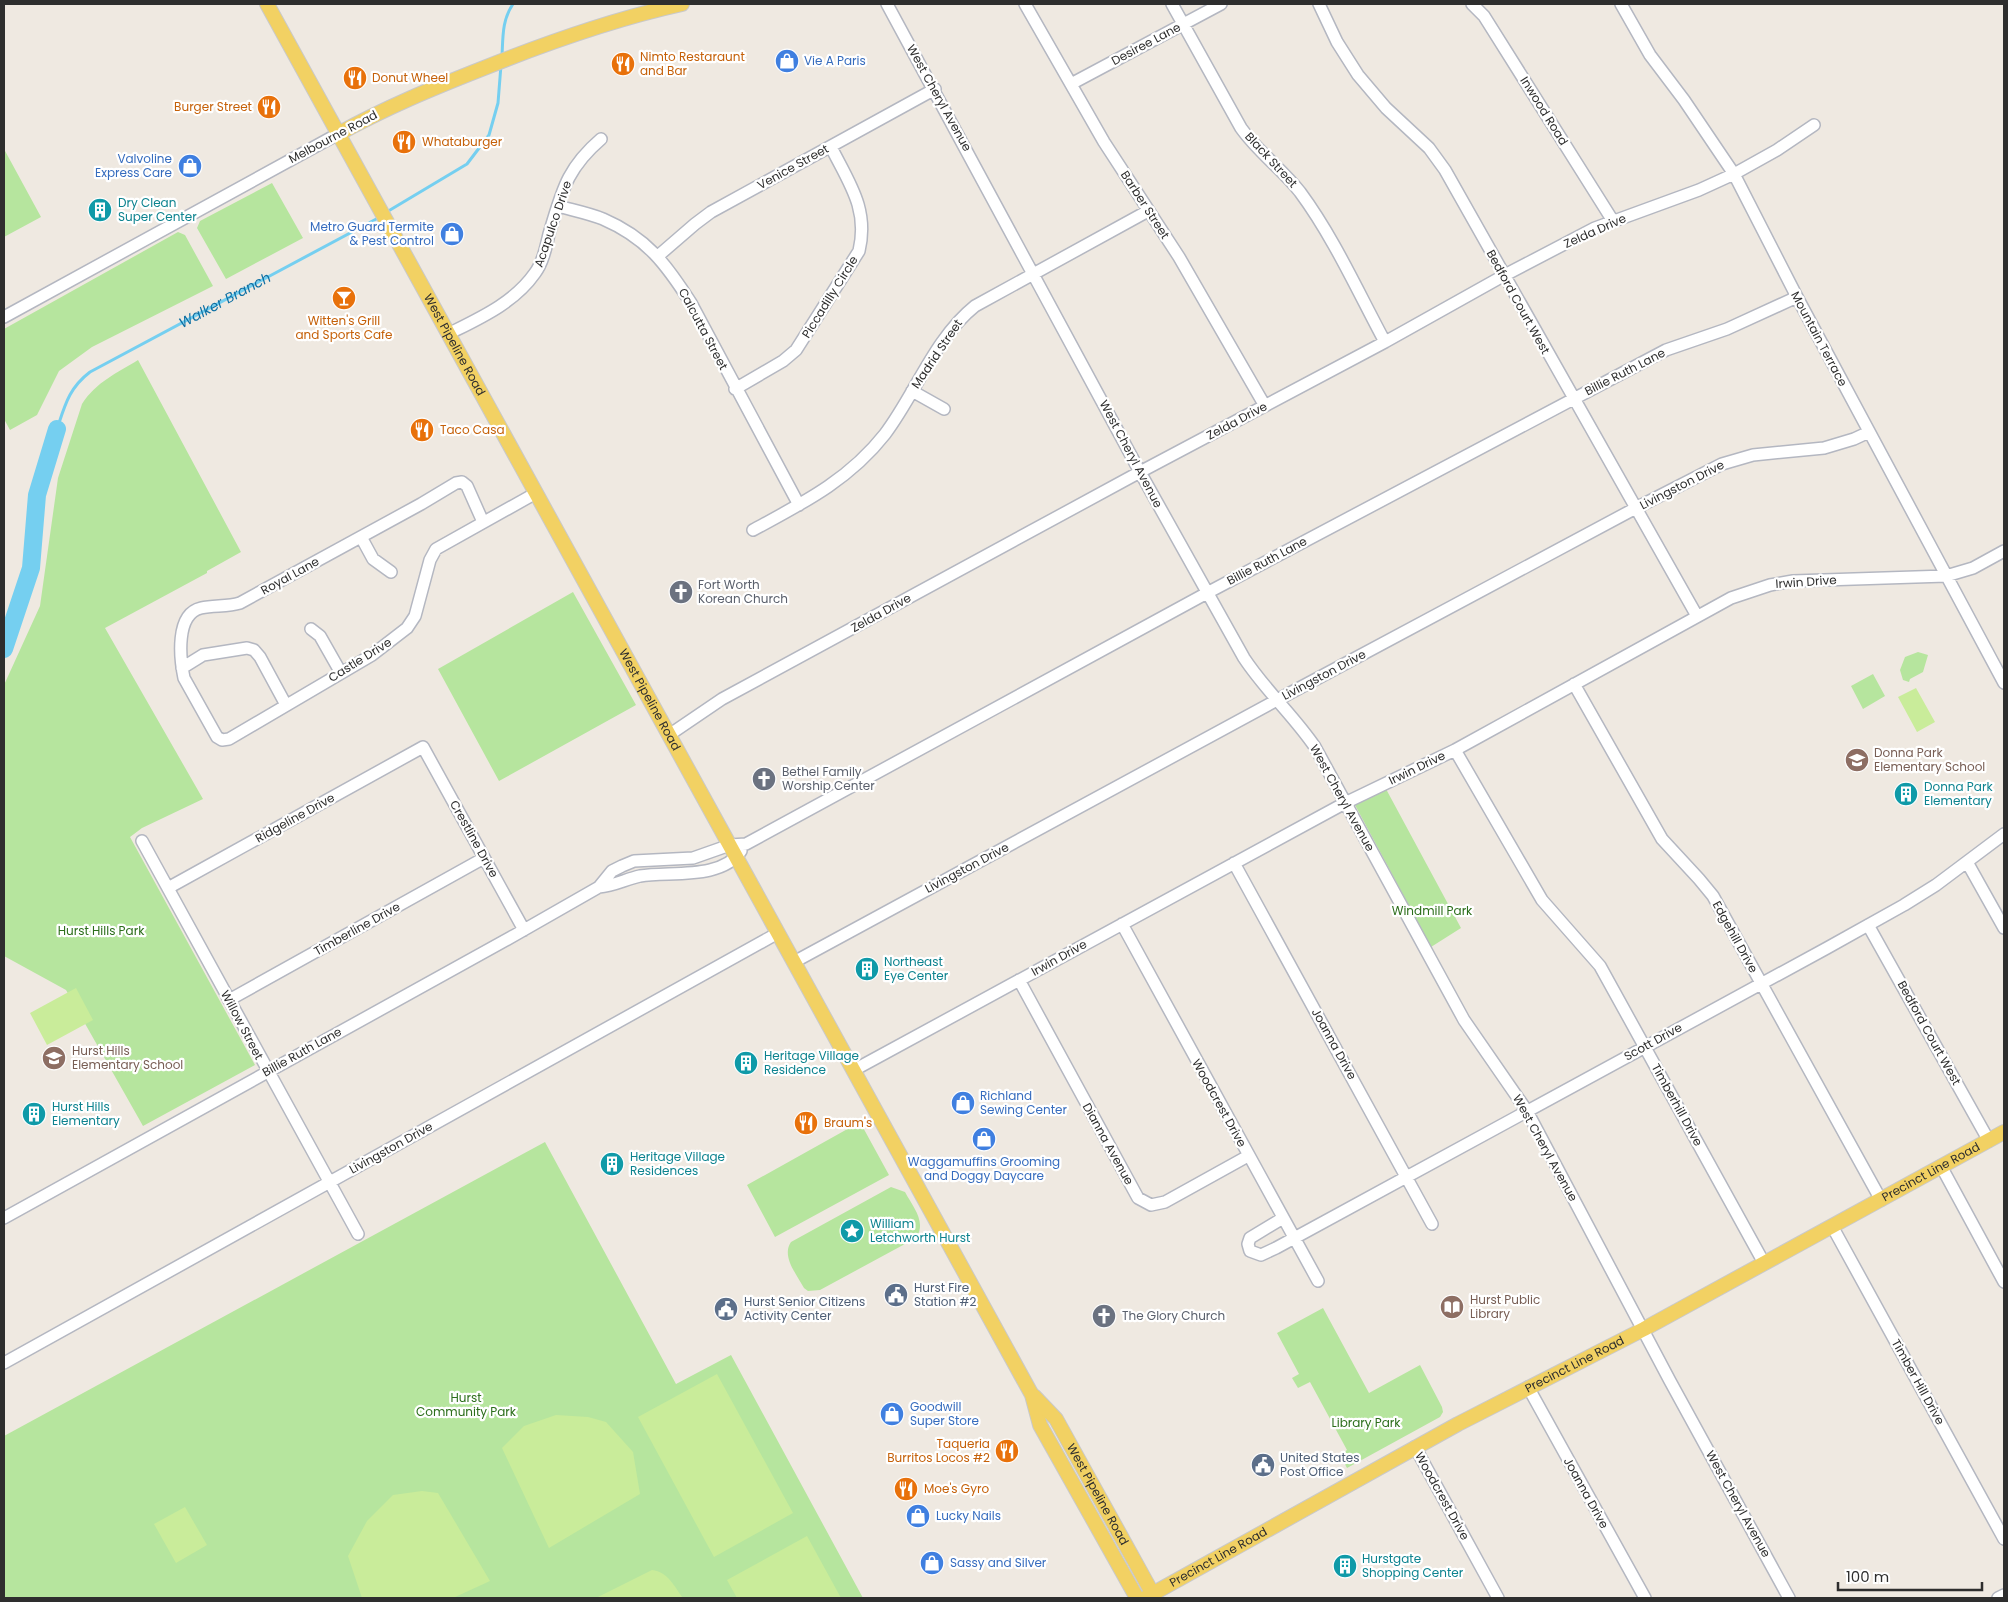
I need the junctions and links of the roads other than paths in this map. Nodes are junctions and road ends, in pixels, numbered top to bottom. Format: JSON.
{"nodes":[{"id":1,"x":267,"y":4,"type":"edge"},
{"id":2,"x":682,"y":4,"type":"edge"},
{"id":3,"x":887,"y":4,"type":"edge"},
{"id":4,"x":1026,"y":4,"type":"edge"},
{"id":5,"x":1172,"y":4,"type":"edge"},
{"id":6,"x":1221,"y":4,"type":"edge"},
{"id":7,"x":1319,"y":4,"type":"edge"},
{"id":8,"x":1472,"y":4,"type":"edge"},
{"id":9,"x":1621,"y":4,"type":"edge"},
{"id":10,"x":1183,"y":24,"type":"junction"},
{"id":11,"x":1070,"y":84,"type":"junction"},
{"id":12,"x":935,"y":89,"type":"junction"},
{"id":13,"x":1814,"y":125,"type":"dead end"},
{"id":14,"x":338,"y":134,"type":"junction"},
{"id":15,"x":601,"y":139,"type":"dead end"},
{"id":16,"x":831,"y":146,"type":"junction"},
{"id":17,"x":1734,"y":174,"type":"junction"},
{"id":18,"x":558,"y":206,"type":"junction"},
{"id":19,"x":1148,"y":211,"type":"junction"},
{"id":20,"x":1613,"y":221,"type":"junction"},
{"id":21,"x":658,"y":256,"type":"junction"},
{"id":22,"x":1033,"y":274,"type":"junction"},
{"id":23,"x":1503,"y":276,"type":"junction"},
{"id":24,"x":1797,"y":298,"type":"junction"},
{"id":25,"x":4,"y":317,"type":"edge"},
{"id":26,"x":448,"y":334,"type":"junction"},
{"id":27,"x":1385,"y":342,"type":"junction"},
{"id":28,"x":735,"y":389,"type":"junction"},
{"id":29,"x":912,"y":391,"type":"junction"},
{"id":30,"x":1573,"y":399,"type":"junction"},
{"id":31,"x":1265,"y":406,"type":"junction"},
{"id":32,"x":944,"y":410,"type":"dead end"},
{"id":33,"x":1869,"y":432,"type":"junction"},
{"id":34,"x":1140,"y":472,"type":"junction"},
{"id":35,"x":536,"y":493,"type":"junction"},
{"id":36,"x":799,"y":505,"type":"junction"},
{"id":37,"x":1636,"y":508,"type":"junction"},
{"id":38,"x":483,"y":522,"type":"junction"},
{"id":39,"x":753,"y":530,"type":"dead end"},
{"id":40,"x":361,"y":537,"type":"junction"},
{"id":41,"x":2004,"y":551,"type":"edge"},
{"id":42,"x":391,"y":572,"type":"dead end"},
{"id":43,"x":1946,"y":576,"type":"junction"},
{"id":44,"x":1207,"y":593,"type":"junction"},
{"id":45,"x":1697,"y":616,"type":"junction"},
{"id":46,"x":310,"y":630,"type":"dead end"},
{"id":47,"x":182,"y":668,"type":"junction"},
{"id":48,"x":341,"y":673,"type":"junction"},
{"id":49,"x":2004,"y":682,"type":"edge"},
{"id":50,"x":1574,"y":684,"type":"junction"},
{"id":51,"x":1277,"y":700,"type":"junction"},
{"id":52,"x":286,"y":705,"type":"junction"},
{"id":53,"x":669,"y":735,"type":"junction"},
{"id":54,"x":217,"y":737,"type":"joint"},
{"id":55,"x":423,"y":748,"type":"joint"},
{"id":56,"x":1455,"y":750,"type":"junction"},
{"id":57,"x":1345,"y":803,"type":"junction"},
{"id":58,"x":2004,"y":834,"type":"edge"},
{"id":59,"x":142,"y":841,"type":"dead end"},
{"id":60,"x":746,"y":844,"type":"junction"},
{"id":61,"x":730,"y":845,"type":"junction"},
{"id":62,"x":484,"y":858,"type":"junction"},
{"id":63,"x":736,"y":858,"type":"junction"},
{"id":64,"x":670,"y":859,"type":"junction"},
{"id":65,"x":1967,"y":862,"type":"junction"},
{"id":66,"x":1234,"y":863,"type":"junction"},
{"id":67,"x":622,"y":866,"type":"junction"},
{"id":68,"x":670,"y":874,"type":"junction"},
{"id":69,"x":629,"y":879,"type":"junction"},
{"id":70,"x":599,"y":887,"type":"junction"},
{"id":71,"x":168,"y":888,"type":"junction"},
{"id":72,"x":1122,"y":924,"type":"junction"},
{"id":73,"x":1868,"y":925,"type":"junction"},
{"id":74,"x":2004,"y":928,"type":"edge"},
{"id":75,"x":524,"y":930,"type":"junction"},
{"id":76,"x":778,"y":934,"type":"junction"},
{"id":77,"x":794,"y":962,"type":"junction"},
{"id":78,"x":1019,"y":980,"type":"junction"},
{"id":79,"x":1761,"y":983,"type":"junction"},
{"id":80,"x":229,"y":1000,"type":"junction"},
{"id":81,"x":1645,"y":1046,"type":"junction"},
{"id":82,"x":854,"y":1070,"type":"junction"},
{"id":83,"x":267,"y":1071,"type":"junction"},
{"id":84,"x":1527,"y":1111,"type":"junction"},
{"id":85,"x":2004,"y":1132,"type":"edge"},
{"id":86,"x":1989,"y":1141,"type":"junction"},
{"id":87,"x":1248,"y":1156,"type":"junction"},
{"id":88,"x":1941,"y":1166,"type":"junction"},
{"id":89,"x":1406,"y":1177,"type":"junction"},
{"id":90,"x":330,"y":1183,"type":"junction"},
{"id":91,"x":1881,"y":1200,"type":"junction"},
{"id":92,"x":4,"y":1218,"type":"edge"},
{"id":93,"x":1283,"y":1218,"type":"junction"},
{"id":94,"x":1432,"y":1224,"type":"dead end"},
{"id":95,"x":1832,"y":1226,"type":"junction"},
{"id":96,"x":358,"y":1234,"type":"dead end"},
{"id":97,"x":1294,"y":1238,"type":"junction"},
{"id":98,"x":1764,"y":1263,"type":"junction"},
{"id":99,"x":1318,"y":1281,"type":"dead end"},
{"id":100,"x":2004,"y":1282,"type":"edge"},
{"id":101,"x":1644,"y":1330,"type":"junction"},
{"id":102,"x":4,"y":1363,"type":"edge"},
{"id":103,"x":1528,"y":1387,"type":"junction"},
{"id":104,"x":1032,"y":1394,"type":"junction"},
{"id":105,"x":1415,"y":1447,"type":"junction"},
{"id":106,"x":2004,"y":1539,"type":"edge"},
{"id":107,"x":2004,"y":1595,"type":"edge"},
{"id":108,"x":1151,"y":1596,"type":"edge"},
{"id":109,"x":1137,"y":1598,"type":"edge"},
{"id":110,"x":1498,"y":1598,"type":"edge"},
{"id":111,"x":1645,"y":1598,"type":"edge"},
{"id":112,"x":1790,"y":1598,"type":"edge"},
{"id":113,"x":1998,"y":1598,"type":"edge"}],
"edges":[{"from":1,"to":14,"type":"main road","name":"West Pipeline Road"},
{"from":2,"to":14,"type":"main road","name":"Melbourne Road"},
{"from":3,"to":12,"type":"street","name":"West Cheryl Avenue"},
{"from":4,"to":11,"type":"street","name":"Barber Street"},
{"from":5,"to":10,"type":"street","name":"Black Street"},
{"from":6,"to":10,"type":"street","name":"Desiree Lane"},
{"from":7,"to":23,"type":"street","name":"Bedford Court West"},
{"from":8,"to":20,"type":"street","name":"Inwood Road"},
{"from":9,"to":17,"type":"street","name":"Mountain Terrace"},
{"from":10,"to":11,"type":"street","name":"Desiree Lane"},
{"from":10,"to":27,"type":"street","name":"Black Street"},
{"from":11,"to":19,"type":"street","name":"Barber Street"},
{"from":12,"to":16,"type":"street","name":"Venice Street"},
{"from":12,"to":22,"type":"street","name":"West Cheryl Avenue"},
{"from":13,"to":17,"type":"street","name":"Zelda Drive"},
{"from":14,"to":25,"type":"street","name":"Melbourne Road"},
{"from":14,"to":26,"type":"main road","name":"West Pipeline Road"},
{"from":15,"to":18,"type":"street","name":"Acapulco Drive"},
{"from":16,"to":21,"type":"street","name":"Venice Street"},
{"from":16,"to":28,"type":"street","name":"Piccadilly Circle"},
{"from":17,"to":20,"type":"street","name":"Zelda Drive"},
{"from":17,"to":24,"type":"street","name":"Mountain Terrace"},
{"from":18,"to":21,"type":"street","name":"Calcutta Street"},
{"from":18,"to":26,"type":"street","name":"Acapulco Drive"},
{"from":19,"to":22,"type":"street","name":"Madrid Street"},
{"from":19,"to":31,"type":"street","name":"Barber Street"},
{"from":20,"to":23,"type":"street","name":"Zelda Drive"},
{"from":21,"to":28,"type":"street","name":"Calcutta Street"},
{"from":22,"to":29,"type":"street","name":"Madrid Street"},
{"from":22,"to":34,"type":"street","name":"West Cheryl Avenue"},
{"from":23,"to":27,"type":"street","name":"Zelda Drive"},
{"from":23,"to":30,"type":"street","name":"Bedford Court West"},
{"from":24,"to":30,"type":"street","name":"Billie Ruth Lane"},
{"from":24,"to":33,"type":"street","name":"Mountain Terrace"},
{"from":26,"to":35,"type":"main road","name":"West Pipeline Road"},
{"from":27,"to":31,"type":"street","name":"Zelda Drive"},
{"from":28,"to":36,"type":"street","name":"Calcutta Street"},
{"from":29,"to":32,"type":"street"},
{"from":29,"to":36,"type":"street","name":"Madrid Street"},
{"from":30,"to":37,"type":"street","name":"Bedford Court West"},
{"from":30,"to":44,"type":"street","name":"Billie Ruth Lane"},
{"from":31,"to":34,"type":"street","name":"Zelda Drive"},
{"from":33,"to":37,"type":"street","name":"Livingston Drive"},
{"from":33,"to":43,"type":"street","name":"Mountain Terrace"},
{"from":34,"to":44,"type":"street","name":"West Cheryl Avenue"},
{"from":34,"to":53,"type":"street","name":"Zelda Drive"},
{"from":35,"to":38,"type":"street","name":"Castle Drive"},
{"from":35,"to":53,"type":"main road","name":"West Pipeline Road"},
{"from":36,"to":39,"type":"street","name":"Madrid Street"},
{"from":37,"to":45,"type":"street","name":"Bedford Court West"},
{"from":37,"to":51,"type":"street","name":"Livingston Drive"},
{"from":38,"to":40,"type":"street","name":"Royal Lane"},
{"from":38,"to":48,"type":"street","name":"Castle Drive"},
{"from":40,"to":42,"type":"street"},
{"from":40,"to":47,"type":"street","name":"Royal Lane"},
{"from":41,"to":43,"type":"street","name":"Irwin Drive"},
{"from":43,"to":45,"type":"street","name":"Irwin Drive"},
{"from":43,"to":49,"type":"street","name":"Mountain Terrace"},
{"from":44,"to":51,"type":"street","name":"West Cheryl Avenue"},
{"from":44,"to":60,"type":"street","name":"Billie Ruth Lane"},
{"from":45,"to":50,"type":"street","name":"Irwin Drive"},
{"from":46,"to":48,"type":"street"},
{"from":47,"to":52,"type":"street"},
{"from":47,"to":54,"type":"street","name":"Royal Lane"},
{"from":48,"to":52,"type":"street","name":"Castle Drive"},
{"from":50,"to":56,"type":"street","name":"Irwin Drive"},
{"from":50,"to":79,"type":"street","name":"Edgehill Drive"},
{"from":51,"to":57,"type":"street","name":"West Cheryl Avenue"},
{"from":51,"to":77,"type":"street","name":"Livingston Drive"},
{"from":52,"to":54,"type":"street","name":"Castle Drive"},
{"from":53,"to":61,"type":"main road","name":"West Pipeline Road"},
{"from":55,"to":62,"type":"street","name":"Crestline Drive"},
{"from":55,"to":71,"type":"street","name":"Ridgeline Drive"},
{"from":56,"to":57,"type":"street","name":"Irwin Drive"},
{"from":56,"to":81,"type":"street","name":"Timberhill Drive"},
{"from":57,"to":66,"type":"street","name":"Irwin Drive"},
{"from":57,"to":84,"type":"street","name":"West Cheryl Avenue"},
{"from":58,"to":65,"type":"street","name":"Scott Drive"},
{"from":59,"to":71,"type":"street","name":"Willow Street"},
{"from":60,"to":61,"type":"street","name":"Billie Ruth Lane"},
{"from":60,"to":63,"type":"street","name":"Billie Ruth Lane"},
{"from":61,"to":63,"type":"main road","name":"West Pipeline Road"},
{"from":61,"to":64,"type":"street","name":"Billie Ruth Lane"},
{"from":62,"to":75,"type":"street","name":"Crestline Drive"},
{"from":62,"to":80,"type":"street","name":"Timberline Drive"},
{"from":63,"to":68,"type":"street","name":"Billie Ruth Lane"},
{"from":63,"to":76,"type":"main road","name":"West Pipeline Road"},
{"from":64,"to":67,"type":"street","name":"Billie Ruth Lane"},
{"from":64,"to":68,"type":"street"},
{"from":65,"to":73,"type":"street","name":"Scott Drive"},
{"from":65,"to":74,"type":"street"},
{"from":66,"to":72,"type":"street","name":"Irwin Drive"},
{"from":66,"to":89,"type":"street","name":"Joanna Drive"},
{"from":67,"to":69,"type":"street"},
{"from":67,"to":70,"type":"street","name":"Billie Ruth Lane"},
{"from":68,"to":69,"type":"street","name":"Billie Ruth Lane"},
{"from":69,"to":70,"type":"street","name":"Billie Ruth Lane"},
{"from":70,"to":75,"type":"street","name":"Billie Ruth Lane"},
{"from":71,"to":80,"type":"street","name":"Willow Street"},
{"from":72,"to":78,"type":"street","name":"Irwin Drive"},
{"from":72,"to":87,"type":"street","name":"Woodcrest Drive"},
{"from":73,"to":79,"type":"street","name":"Scott Drive"},
{"from":73,"to":86,"type":"street","name":"Bedford Court West"},
{"from":75,"to":83,"type":"street","name":"Billie Ruth Lane"},
{"from":76,"to":77,"type":"main road","name":"West Pipeline Road"},
{"from":76,"to":90,"type":"street","name":"Livingston Drive"},
{"from":77,"to":82,"type":"main road","name":"West Pipeline Road"},
{"from":78,"to":82,"type":"street","name":"Irwin Drive"},
{"from":78,"to":87,"type":"street","name":"Dianna Avenue"},
{"from":79,"to":81,"type":"street","name":"Scott Drive"},
{"from":79,"to":91,"type":"street","name":"Edgehill Drive"},
{"from":80,"to":83,"type":"street","name":"Willow Street"},
{"from":81,"to":84,"type":"street","name":"Scott Drive"},
{"from":81,"to":98,"type":"street","name":"Timberhill Drive"},
{"from":82,"to":104,"type":"main road","name":"West Pipeline Road"},
{"from":83,"to":90,"type":"street","name":"Willow Street"},
{"from":83,"to":92,"type":"street","name":"Billie Ruth Lane"},
{"from":84,"to":89,"type":"street","name":"Scott Drive"},
{"from":84,"to":101,"type":"street","name":"West Cheryl Avenue"},
{"from":85,"to":86,"type":"main road","name":"Precinct Line Road"},
{"from":86,"to":88,"type":"main road","name":"Precinct Line Road"},
{"from":87,"to":93,"type":"street","name":"Woodcrest Drive"},
{"from":88,"to":91,"type":"main road","name":"Precinct Line Road"},
{"from":88,"to":100,"type":"street"},
{"from":89,"to":94,"type":"street","name":"Joanna Drive"},
{"from":89,"to":97,"type":"street","name":"Scott Drive"},
{"from":90,"to":96,"type":"street","name":"Willow Street"},
{"from":90,"to":102,"type":"street","name":"Livingston Drive"},
{"from":91,"to":95,"type":"main road","name":"Precinct Line Road"},
{"from":93,"to":97,"type":"street","name":"Woodcrest Drive"},
{"from":93,"to":97,"type":"street","name":"Scott Drive"},
{"from":95,"to":98,"type":"main road","name":"Precinct Line Road"},
{"from":95,"to":106,"type":"street","name":"Timber Hill Drive"},
{"from":97,"to":99,"type":"street","name":"Woodcrest Drive"},
{"from":98,"to":101,"type":"main road","name":"Precinct Line Road"},
{"from":101,"to":103,"type":"main road","name":"Precinct Line Road"},
{"from":101,"to":112,"type":"street","name":"West Cheryl Avenue"},
{"from":103,"to":105,"type":"main road","name":"Precinct Line Road"},
{"from":103,"to":111,"type":"street","name":"Joanna Drive"},
{"from":104,"to":108,"type":"main road","name":"West Pipeline Road"},
{"from":104,"to":109,"type":"main road","name":"West Pipeline Road"},
{"from":105,"to":108,"type":"main road","name":"Precinct Line Road"},
{"from":105,"to":110,"type":"street","name":"Woodcrest Drive"},
{"from":107,"to":113,"type":"street"}]}
